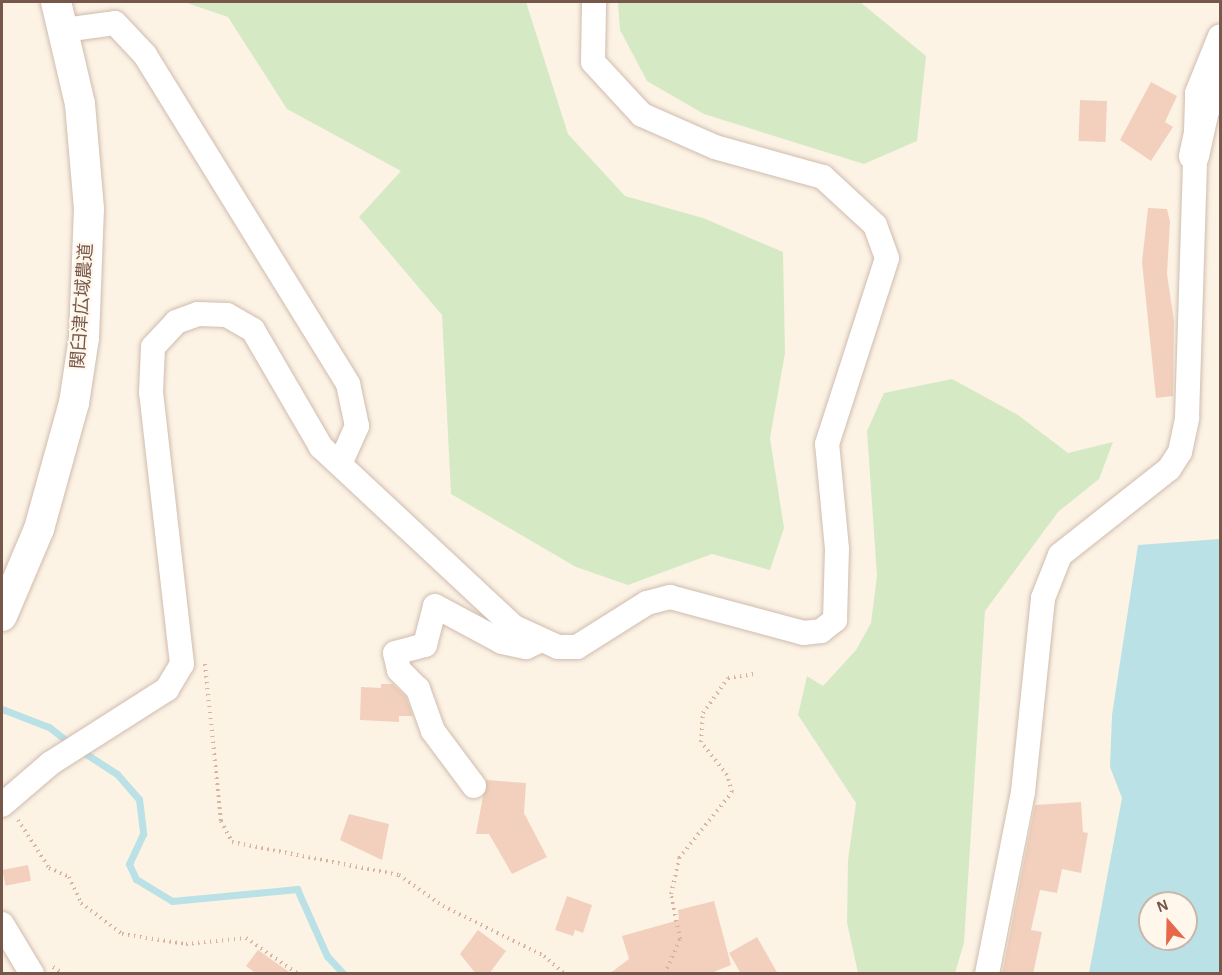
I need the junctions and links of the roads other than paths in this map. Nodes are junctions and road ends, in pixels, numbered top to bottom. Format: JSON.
{"nodes":[{"id":1,"x":56,"y":2,"type":"edge"},
{"id":2,"x":594,"y":2,"type":"edge"},
{"id":3,"x":64,"y":30,"type":"junction"},
{"id":4,"x":1221,"y":36,"type":"edge"},
{"id":5,"x":1221,"y":85,"type":"edge"},
{"id":6,"x":1194,"y":156,"type":"junction"},
{"id":7,"x":341,"y":462,"type":"junction"},
{"id":8,"x":4,"y":609,"type":"edge"},
{"id":9,"x":542,"y":640,"type":"junction"},
{"id":10,"x":474,"y":786,"type":"dead end"},
{"id":11,"x":4,"y":809,"type":"edge"},
{"id":12,"x":2,"y":924,"type":"edge"},
{"id":13,"x":32,"y":974,"type":"edge"},
{"id":14,"x":987,"y":974,"type":"edge"}],
"edges":[{"from":1,"to":3,"type":"street","name":"関臼津広域農道"},
{"from":2,"to":9,"type":"street"},
{"from":3,"to":7,"type":"street"},
{"from":3,"to":8,"type":"street","name":"関臼津広域農道"},
{"from":4,"to":6,"type":"street"},
{"from":5,"to":6,"type":"street"},
{"from":6,"to":14,"type":"street"},
{"from":7,"to":9,"type":"street"},
{"from":7,"to":11,"type":"street"},
{"from":9,"to":10,"type":"street"},
{"from":12,"to":13,"type":"street"}]}
